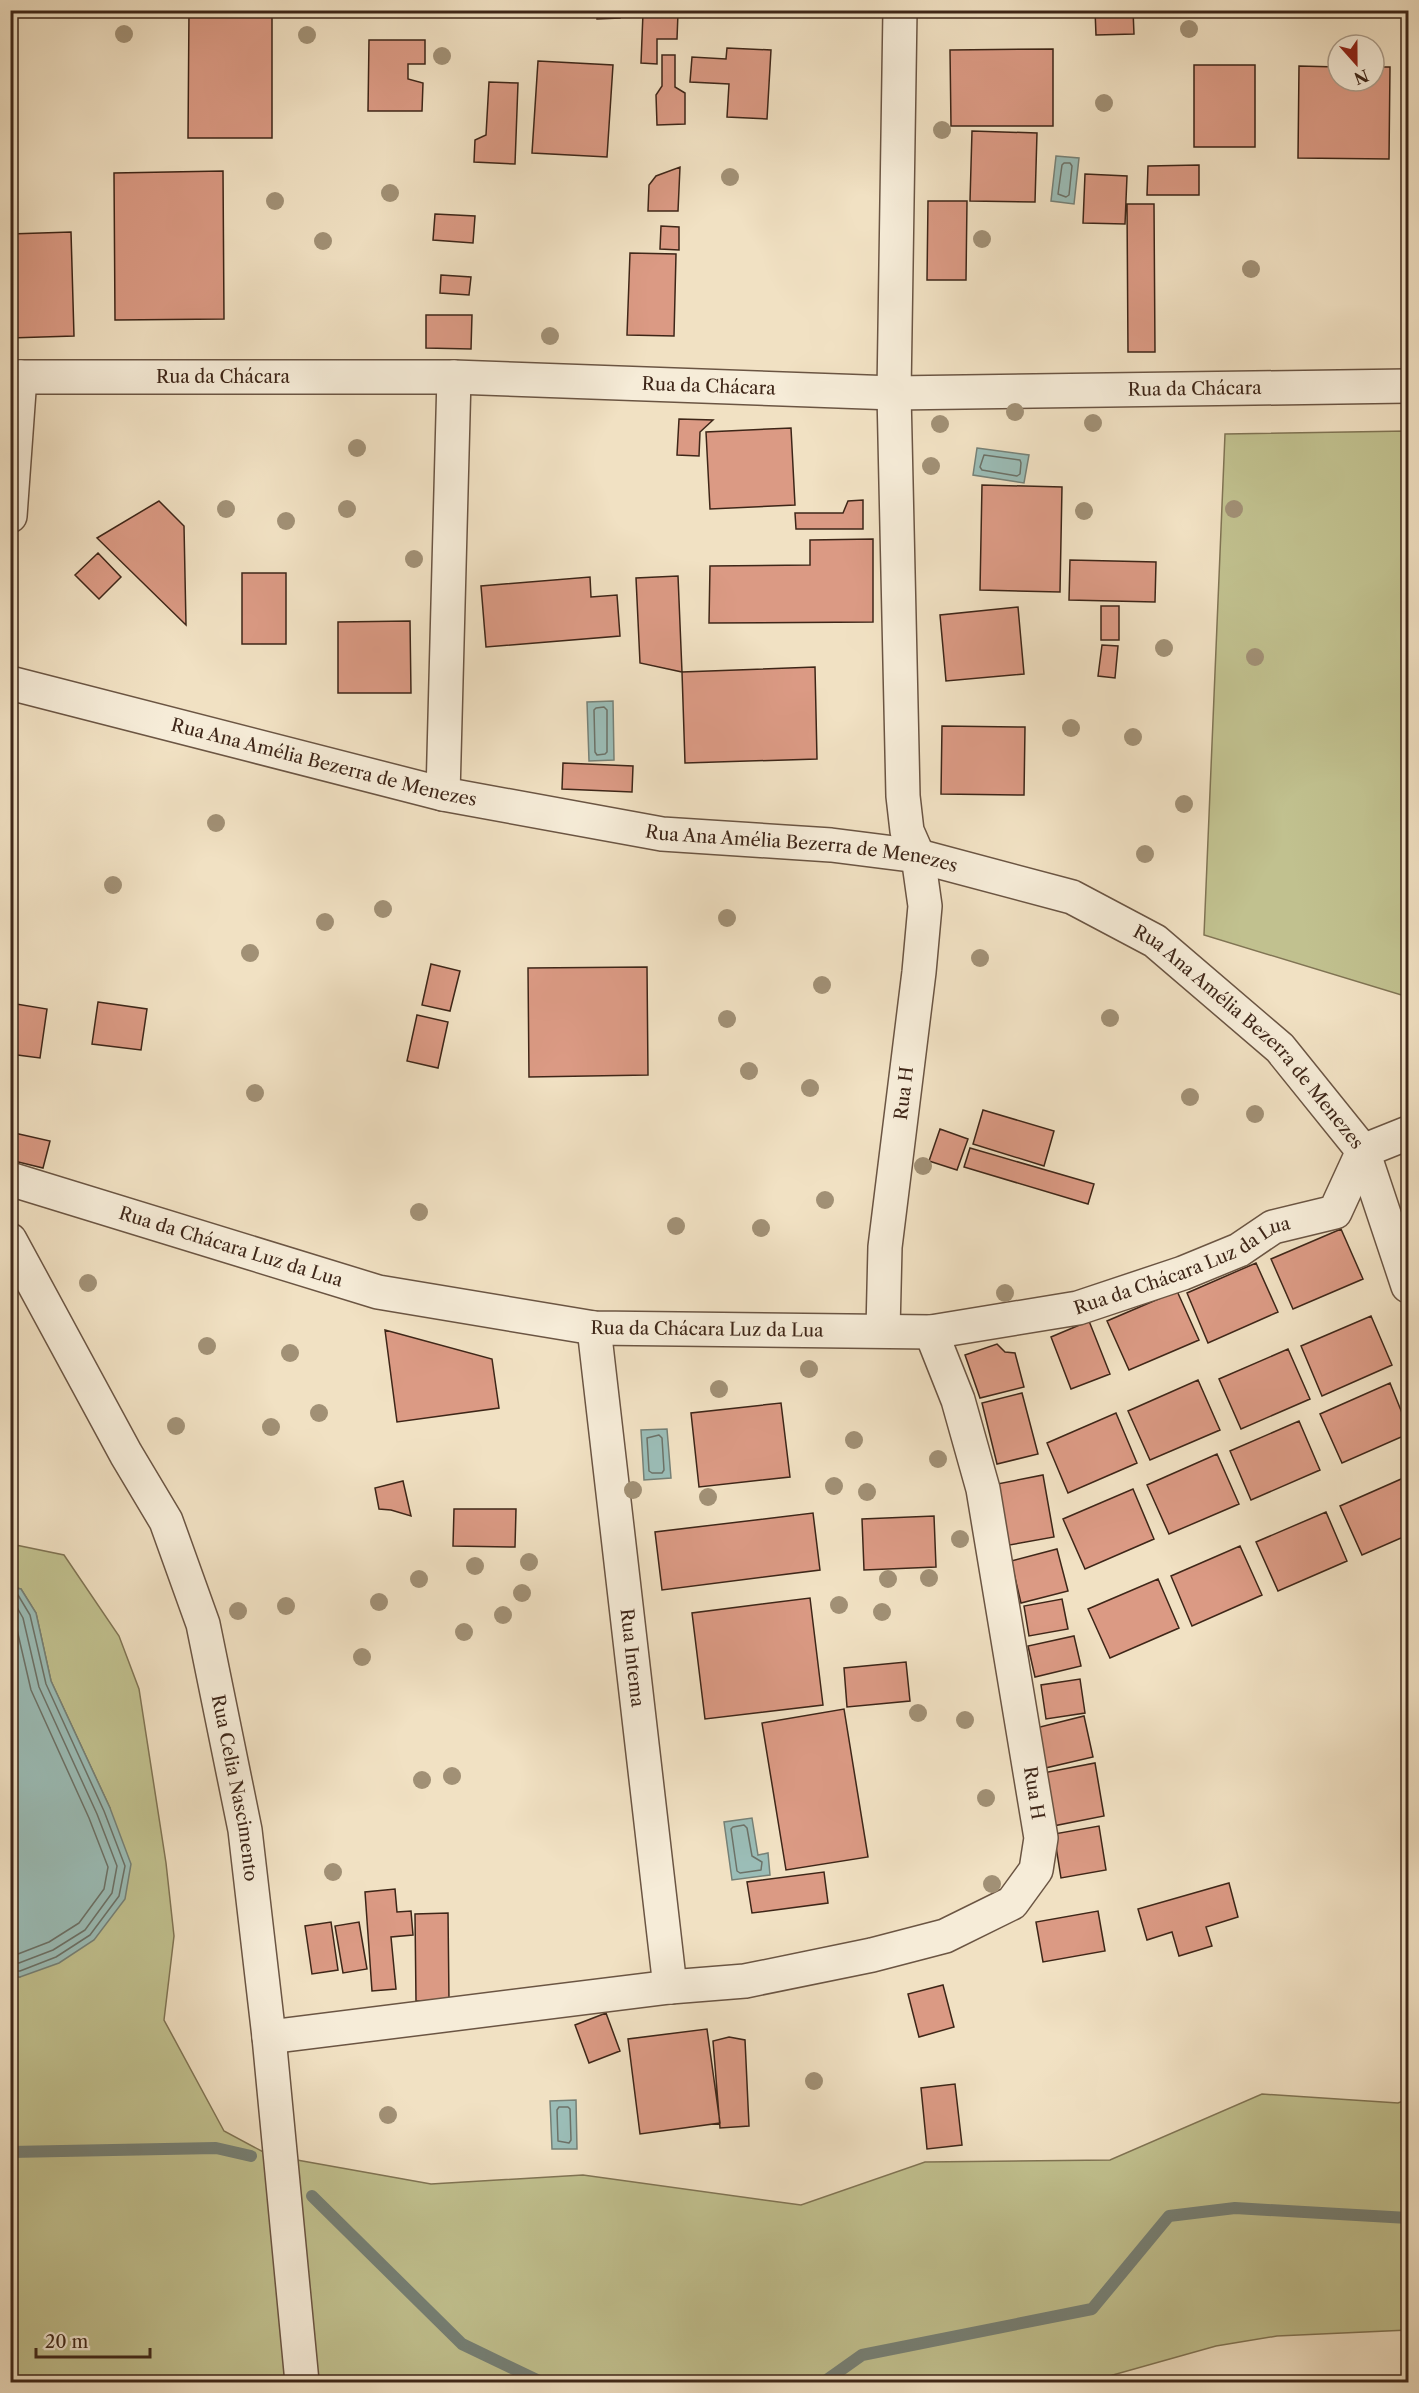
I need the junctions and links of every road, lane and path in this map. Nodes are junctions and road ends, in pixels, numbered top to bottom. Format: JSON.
{"nodes":[{"id":1,"x":900,"y":10,"type":"edge"},
{"id":2,"x":15,"y":377,"type":"edge"},
{"id":3,"x":454,"y":377,"type":"junction"},
{"id":4,"x":1408,"y":386,"type":"edge"},
{"id":5,"x":894,"y":393,"type":"junction"},
{"id":6,"x":10,"y":516,"type":"edge"},
{"id":7,"x":10,"y":683,"type":"edge"},
{"id":8,"x":443,"y":794,"type":"junction"},
{"id":9,"x":918,"y":856,"type":"junction"},
{"id":10,"x":1408,"y":1133,"type":"edge"},
{"id":11,"x":1363,"y":1151,"type":"junction"},
{"id":12,"x":10,"y":1179,"type":"edge"},
{"id":13,"x":10,"y":1240,"type":"edge"},
{"id":14,"x":1408,"y":1286,"type":"edge"},
{"id":15,"x":594,"y":1328,"type":"junction"},
{"id":16,"x":883,"y":1330,"type":"junction"},
{"id":17,"x":931,"y":1332,"type":"junction"},
{"id":18,"x":670,"y":1987,"type":"junction"},
{"id":19,"x":269,"y":2037,"type":"junction"},
{"id":20,"x":302,"y":2382,"type":"edge"}],
"edges":[{"from":1,"to":5,"type":"street","name":"Rua H"},
{"from":2,"to":3,"type":"street","name":"Rua da Chácara"},
{"from":2,"to":6,"type":"street"},
{"from":3,"to":5,"type":"street","name":"Rua da Chácara"},
{"from":3,"to":8,"type":"street"},
{"from":4,"to":5,"type":"street","name":"Rua da Chácara"},
{"from":5,"to":9,"type":"street","name":"Rua H"},
{"from":7,"to":8,"type":"street","name":"Rua Ana Amélia Bezerra de Menezes"},
{"from":8,"to":9,"type":"street","name":"Rua Ana Amélia Bezerra de Menezes"},
{"from":9,"to":11,"type":"street","name":"Rua Ana Amélia Bezerra de Menezes"},
{"from":9,"to":16,"type":"street","name":"Rua H"},
{"from":10,"to":11,"type":"street"},
{"from":11,"to":14,"type":"street","name":"Rua Ana Amélia Bezerra de Menezes"},
{"from":11,"to":17,"type":"street","name":"Rua da Chácara Luz da Lua"},
{"from":12,"to":15,"type":"street","name":"Rua da Chácara Luz da Lua"},
{"from":13,"to":19,"type":"street","name":"Rua Celia Nascimento"},
{"from":15,"to":16,"type":"street","name":"Rua da Chácara Luz da Lua"},
{"from":15,"to":18,"type":"street","name":"Rua Intema"},
{"from":16,"to":17,"type":"street","name":"Rua da Chácara Luz da Lua"},
{"from":17,"to":18,"type":"street","name":"Rua H"},
{"from":18,"to":19,"type":"street","name":"Rua H"},
{"from":19,"to":20,"type":"street","name":"Rua Celia Nascimento"}]}
